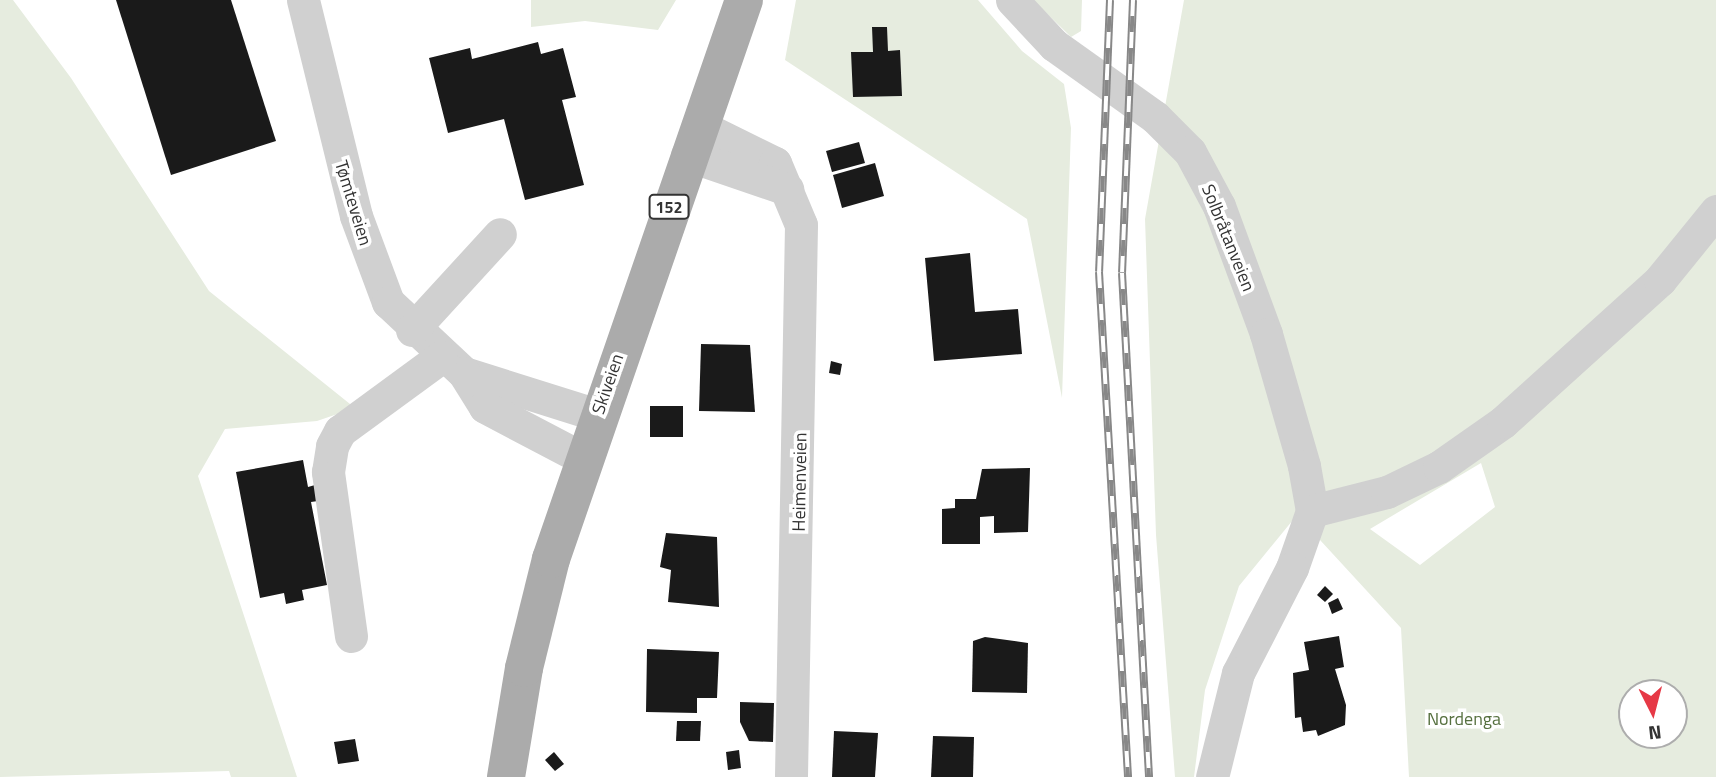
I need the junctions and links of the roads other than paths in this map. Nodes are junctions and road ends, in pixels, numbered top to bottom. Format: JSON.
{"nodes":[{"id":1,"x":303,"y":0,"type":"edge"},
{"id":2,"x":744,"y":0,"type":"edge"},
{"id":3,"x":1013,"y":0,"type":"edge"},
{"id":4,"x":693,"y":140,"type":"junction"},
{"id":5,"x":1716,"y":211,"type":"edge"},
{"id":6,"x":500,"y":234,"type":"dead end"},
{"id":7,"x":412,"y":330,"type":"junction"},
{"id":8,"x":453,"y":365,"type":"junction"},
{"id":9,"x":597,"y":415,"type":"junction"},
{"id":10,"x":582,"y":458,"type":"junction"},
{"id":11,"x":1311,"y":511,"type":"junction"},
{"id":12,"x":351,"y":636,"type":"dead end"},
{"id":13,"x":506,"y":777,"type":"edge"},
{"id":14,"x":791,"y":777,"type":"edge"},
{"id":15,"x":1212,"y":777,"type":"edge"}],
"edges":[{"from":1,"to":7,"type":"street","name":"Tømteveien"},
{"from":2,"to":4,"type":"main road","name":"Skiveien","number":"152"},
{"from":3,"to":11,"type":"street","name":"Solbråtanveien"},
{"from":4,"to":9,"type":"main road","name":"Skiveien","number":"152"},
{"from":4,"to":14,"type":"street","name":"Heimenveien"},
{"from":5,"to":11,"type":"street"},
{"from":6,"to":7,"type":"street"},
{"from":7,"to":8,"type":"street","name":"Tømteveien"},
{"from":8,"to":9,"type":"street","name":"Tømteveien"},
{"from":8,"to":10,"type":"street","name":"Tømteveien"},
{"from":8,"to":12,"type":"street"},
{"from":9,"to":10,"type":"main road","name":"Skiveien","number":"152"},
{"from":10,"to":13,"type":"main road","name":"Skiveien","number":"152"},
{"from":11,"to":15,"type":"street"}]}
